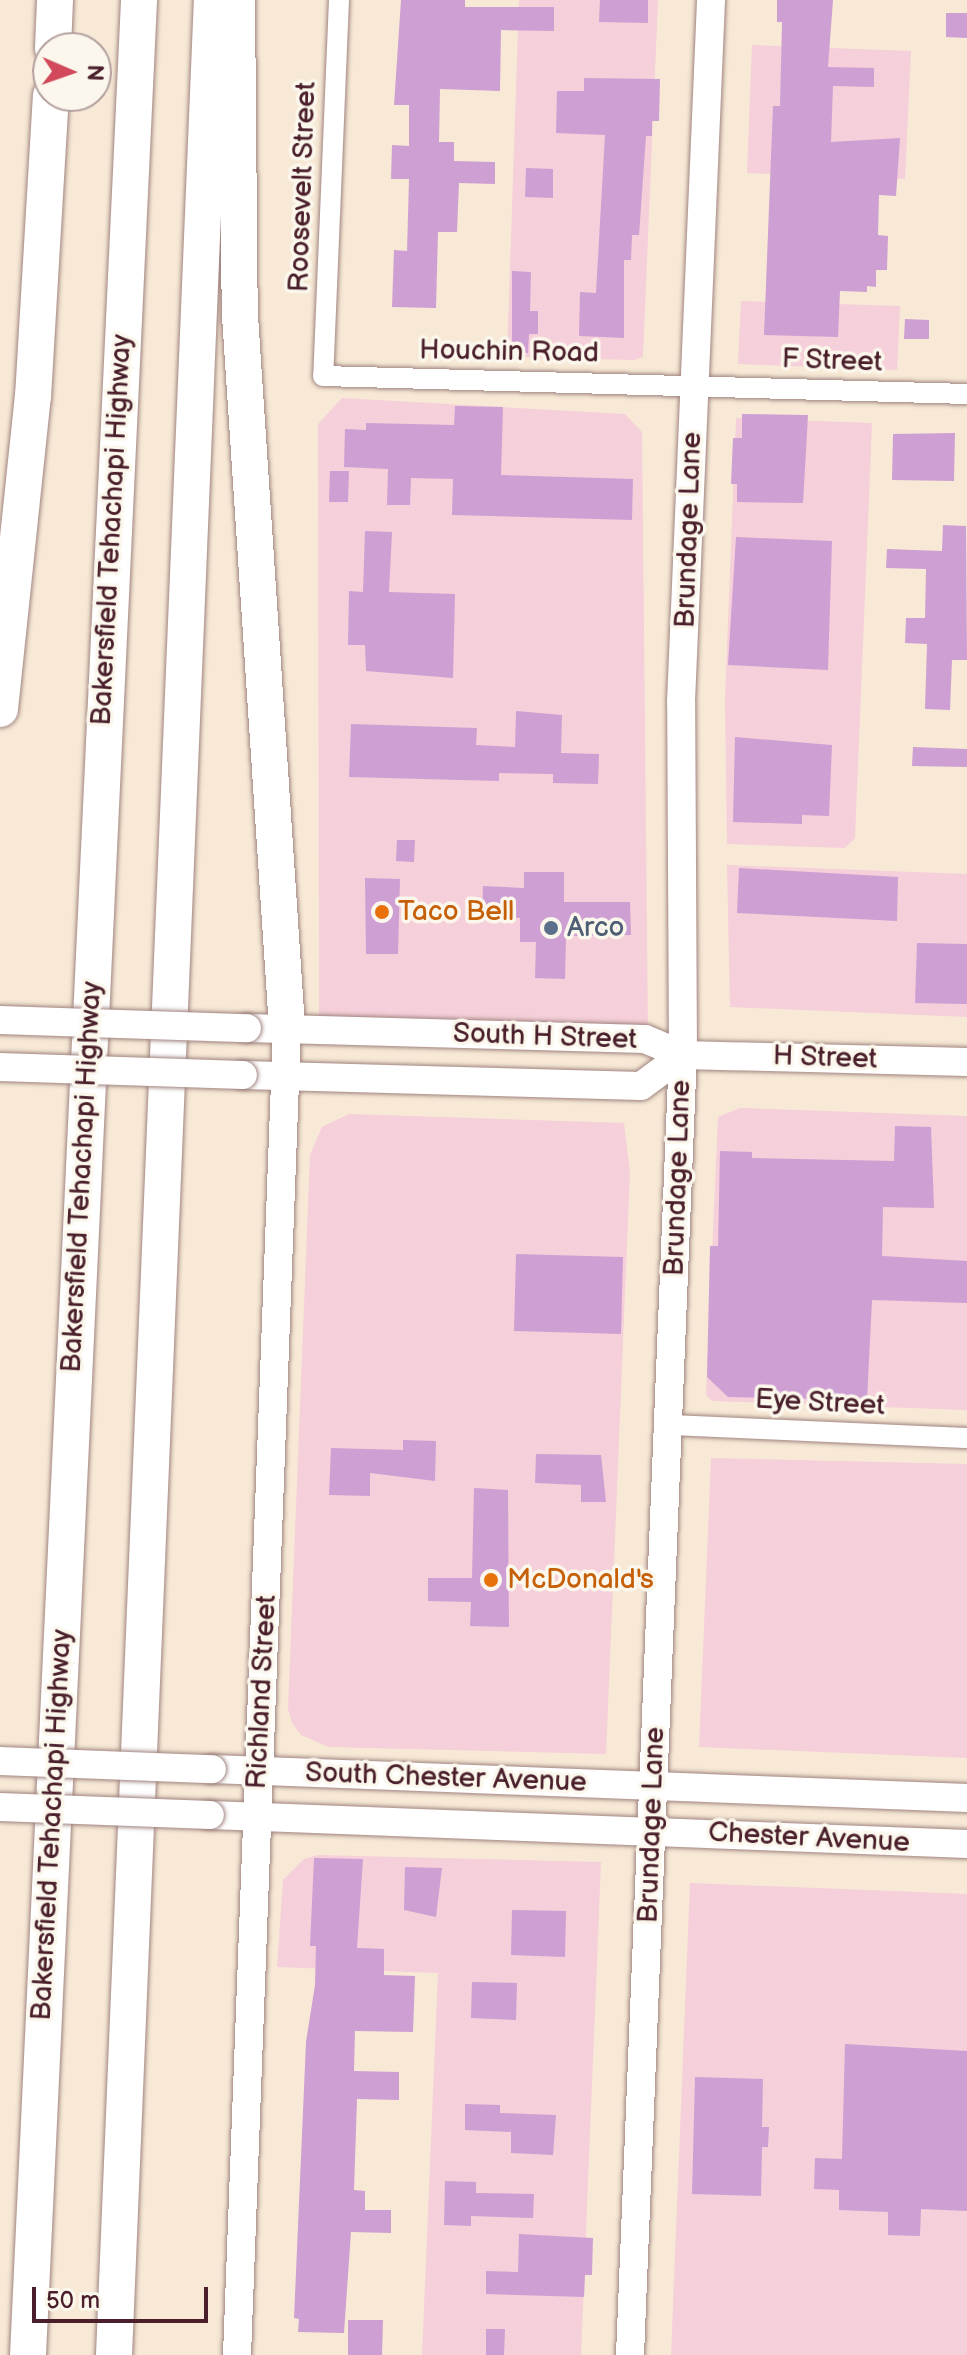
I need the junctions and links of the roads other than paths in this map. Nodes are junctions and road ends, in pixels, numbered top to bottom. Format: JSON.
{"nodes":[{"id":1,"x":55,"y":0,"type":"edge"},
{"id":2,"x":139,"y":0,"type":"edge"},
{"id":3,"x":212,"y":0,"type":"edge"},
{"id":4,"x":237,"y":0,"type":"edge"},
{"id":5,"x":339,"y":0,"type":"edge"},
{"id":6,"x":711,"y":0,"type":"edge"},
{"id":7,"x":54,"y":32,"type":"edge"},
{"id":8,"x":50,"y":112,"type":"edge"},
{"id":9,"x":323,"y":376,"type":"joint"},
{"id":10,"x":695,"y":383,"type":"junction"},
{"id":11,"x":967,"y":394,"type":"edge"},
{"id":12,"x":0,"y":709,"type":"edge"},
{"id":13,"x":0,"y":1020,"type":"edge"},
{"id":14,"x":287,"y":1028,"type":"junction"},
{"id":15,"x":683,"y":1055,"type":"junction"},
{"id":16,"x":967,"y":1062,"type":"edge"},
{"id":17,"x":0,"y":1067,"type":"edge"},
{"id":18,"x":285,"y":1077,"type":"junction"},
{"id":19,"x":670,"y":1425,"type":"junction"},
{"id":20,"x":967,"y":1438,"type":"edge"},
{"id":21,"x":0,"y":1761,"type":"edge"},
{"id":22,"x":256,"y":1771,"type":"junction"},
{"id":23,"x":653,"y":1785,"type":"junction"},
{"id":24,"x":967,"y":1798,"type":"edge"},
{"id":25,"x":0,"y":1807,"type":"edge"},
{"id":26,"x":255,"y":1816,"type":"junction"},
{"id":27,"x":651,"y":1831,"type":"junction"},
{"id":28,"x":967,"y":1844,"type":"edge"},
{"id":29,"x":28,"y":2355,"type":"edge"},
{"id":30,"x":114,"y":2355,"type":"edge"},
{"id":31,"x":237,"y":2355,"type":"edge"},
{"id":32,"x":630,"y":2355,"type":"edge"}],
"edges":[{"from":1,"to":7,"type":"highway"},
{"from":2,"to":29,"type":"highway","name":"Bakersfield Tehachapi Highway"},
{"from":3,"to":30,"type":"highway"},
{"from":4,"to":14,"type":"highway"},
{"from":5,"to":9,"type":"street","name":"Roosevelt Street"},
{"from":6,"to":10,"type":"main road","name":"Brundage Lane"},
{"from":8,"to":12,"type":"highway"},
{"from":9,"to":10,"type":"street","name":"Houchin Road"},
{"from":10,"to":11,"type":"street","name":"F Street"},
{"from":10,"to":15,"type":"main road","name":"Brundage Lane"},
{"from":13,"to":14,"type":"main road","name":"South H Street","bridge":true},
{"from":14,"to":15,"type":"main road","name":"South H Street"},
{"from":14,"to":18,"type":"main road","name":"Richland Street"},
{"from":15,"to":16,"type":"main road","name":"H Street"},
{"from":15,"to":18,"type":"main road","name":"South H Street"},
{"from":15,"to":19,"type":"main road","name":"Brundage Lane"},
{"from":17,"to":18,"type":"main road","name":"South H Street","bridge":true},
{"from":18,"to":22,"type":"main road","name":"Richland Street"},
{"from":19,"to":20,"type":"street","name":"Eye Street"},
{"from":19,"to":23,"type":"main road","name":"Brundage Lane"},
{"from":21,"to":22,"type":"main road","name":"South Chester Avenue","bridge":true},
{"from":22,"to":23,"type":"main road","name":"South Chester Avenue"},
{"from":22,"to":26,"type":"main road","name":"Richland Street"},
{"from":23,"to":24,"type":"main road","name":"Chester Avenue"},
{"from":23,"to":27,"type":"main road","name":"Brundage Lane"},
{"from":25,"to":26,"type":"main road","name":"South Chester Avenue","bridge":true},
{"from":26,"to":27,"type":"main road","name":"South Chester Avenue"},
{"from":26,"to":31,"type":"main road","name":"Richland Street"},
{"from":27,"to":28,"type":"main road","name":"Chester Avenue"},
{"from":27,"to":32,"type":"main road","name":"Brundage Lane"}]}
